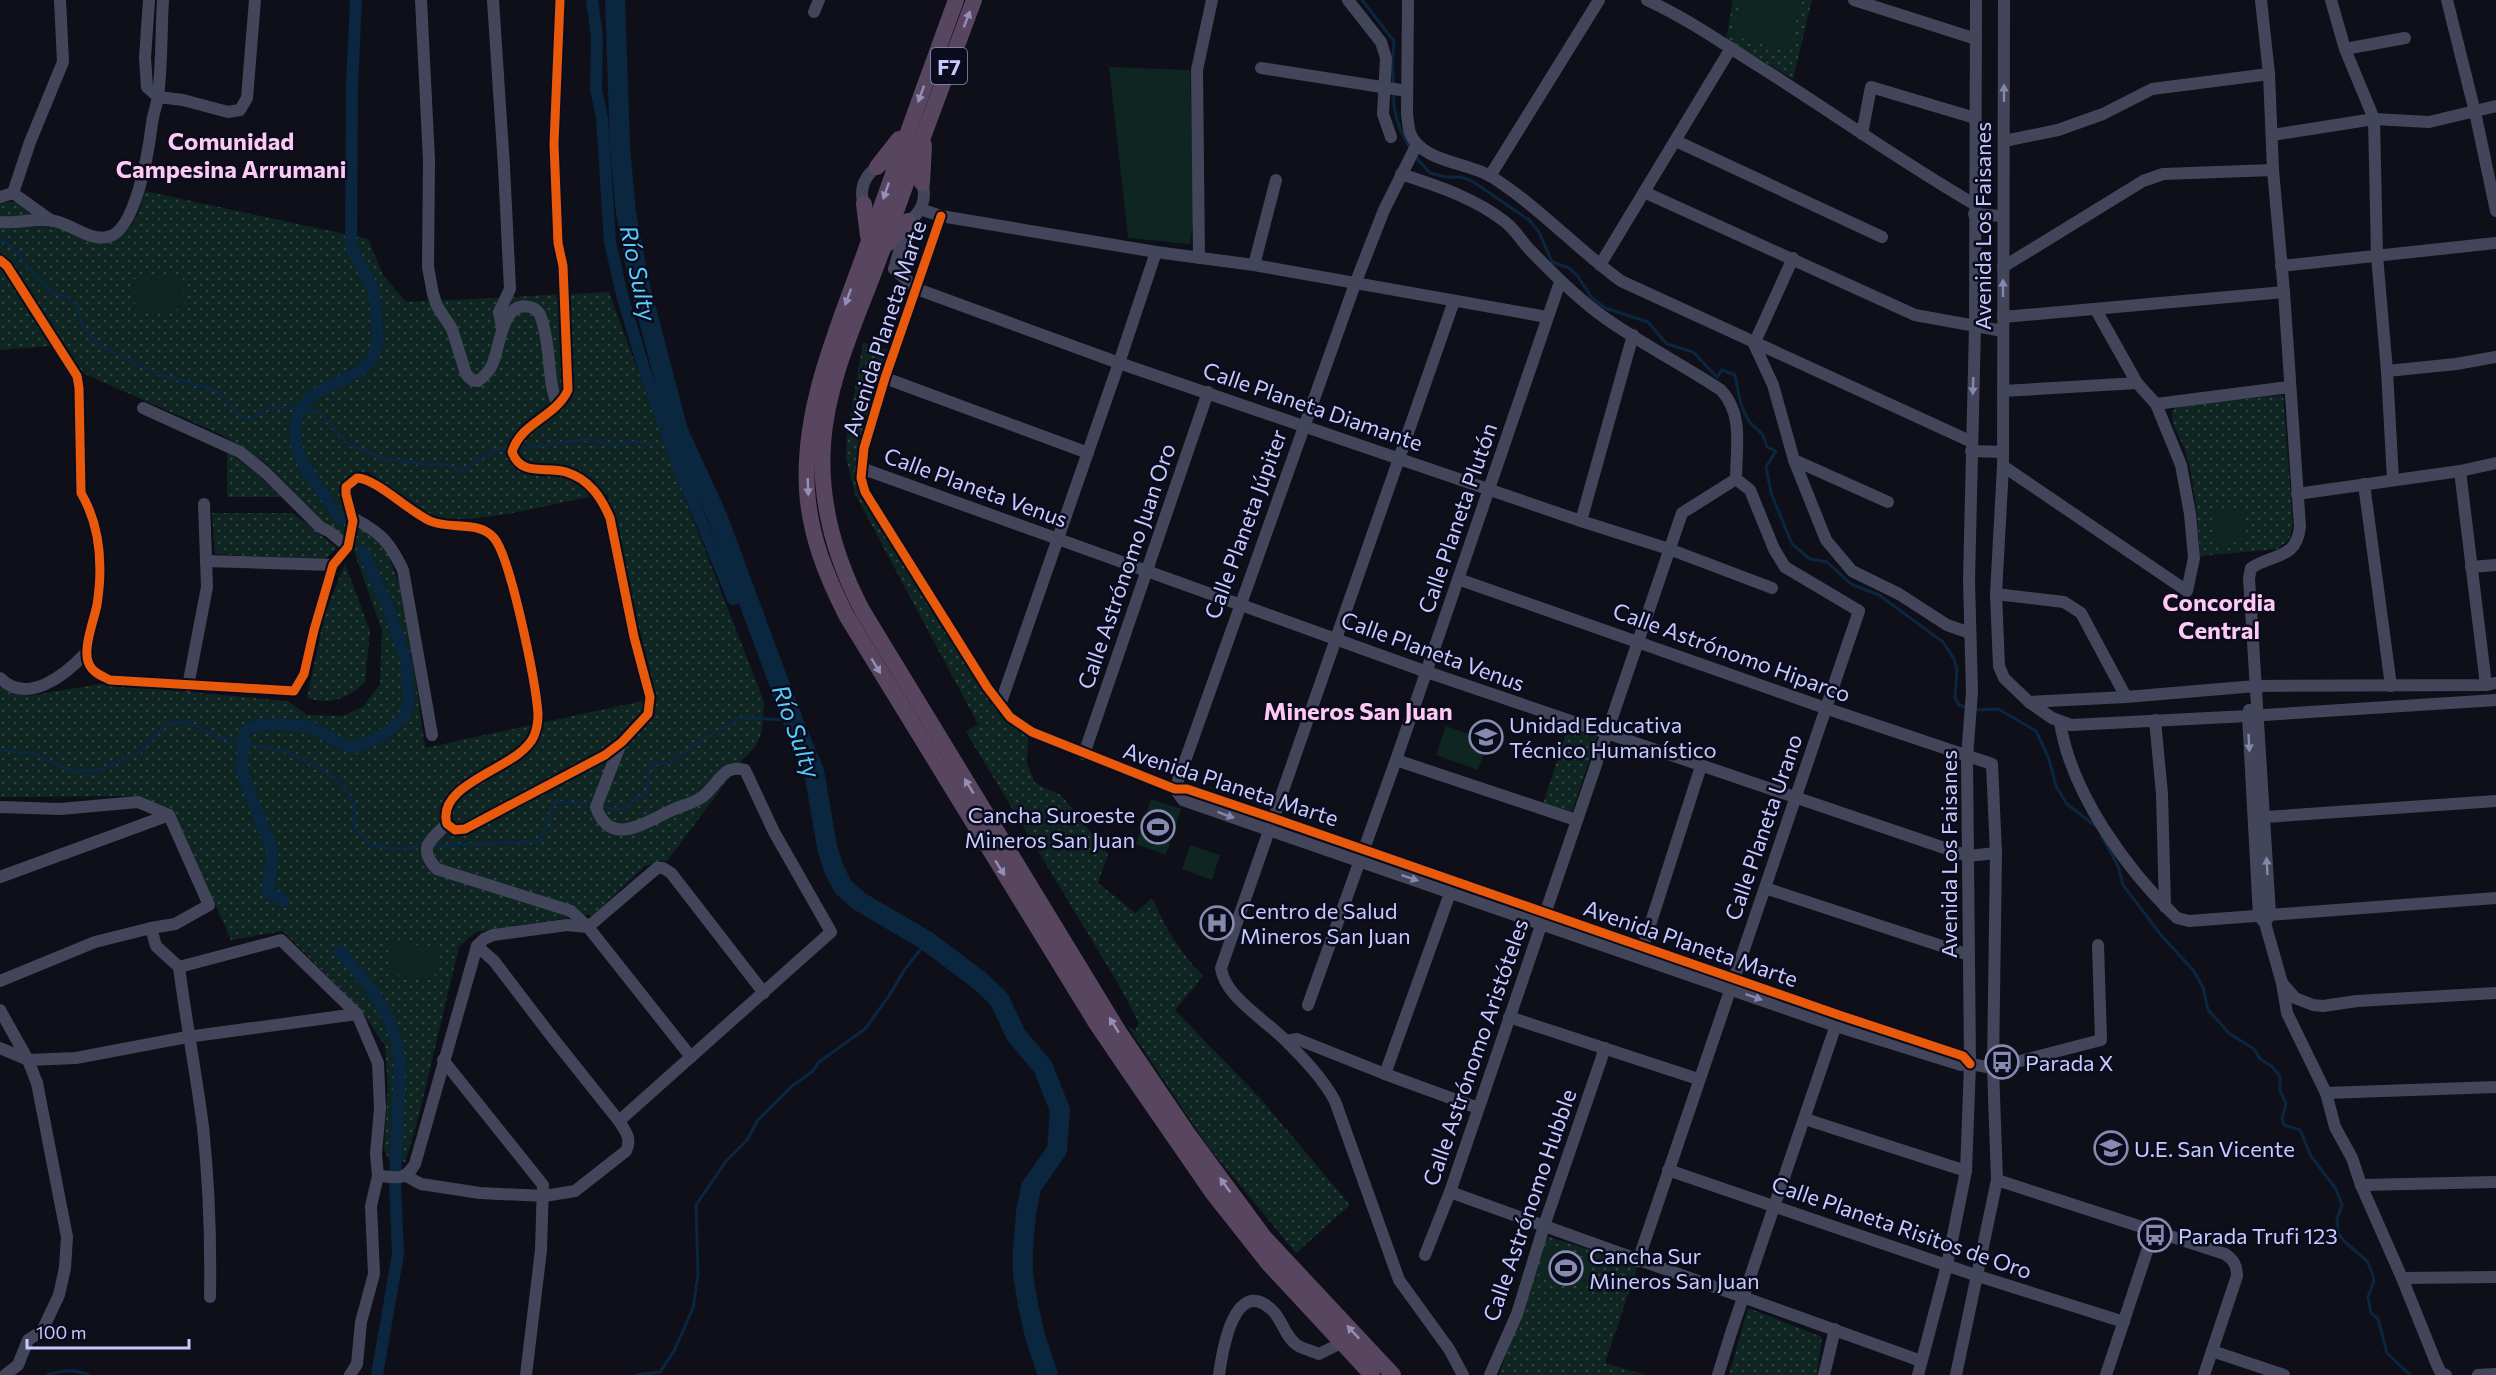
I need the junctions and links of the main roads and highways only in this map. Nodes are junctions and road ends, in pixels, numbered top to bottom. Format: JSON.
{"nodes":[{"id":1,"x":956,"y":0,"type":"edge"},
{"id":2,"x":974,"y":0,"type":"edge"},
{"id":3,"x":916,"y":129,"type":"junction"},
{"id":4,"x":877,"y":167,"type":"road end"},
{"id":5,"x":922,"y":183,"type":"road end"},
{"id":6,"x":864,"y":204,"type":"road end"},
{"id":7,"x":908,"y":221,"type":"road end"},
{"id":8,"x":875,"y":246,"type":"junction"},
{"id":9,"x":1372,"y":1375,"type":"edge"},
{"id":10,"x":1393,"y":1375,"type":"edge"}],
"edges":[{"from":1,"to":3,"type":"highway","number":"F7","one_way":true},
{"from":3,"to":2,"type":"highway","number":"F7","one_way":true},
{"from":3,"to":4,"type":"highway"},
{"from":3,"to":5,"type":"highway"},
{"from":3,"to":8,"type":"highway","number":"F7"},
{"from":6,"to":8,"type":"highway"},
{"from":7,"to":8,"type":"highway"},
{"from":8,"to":9,"type":"highway","number":"F7","one_way":true},
{"from":10,"to":8,"type":"highway","number":"F7","one_way":true}]}
